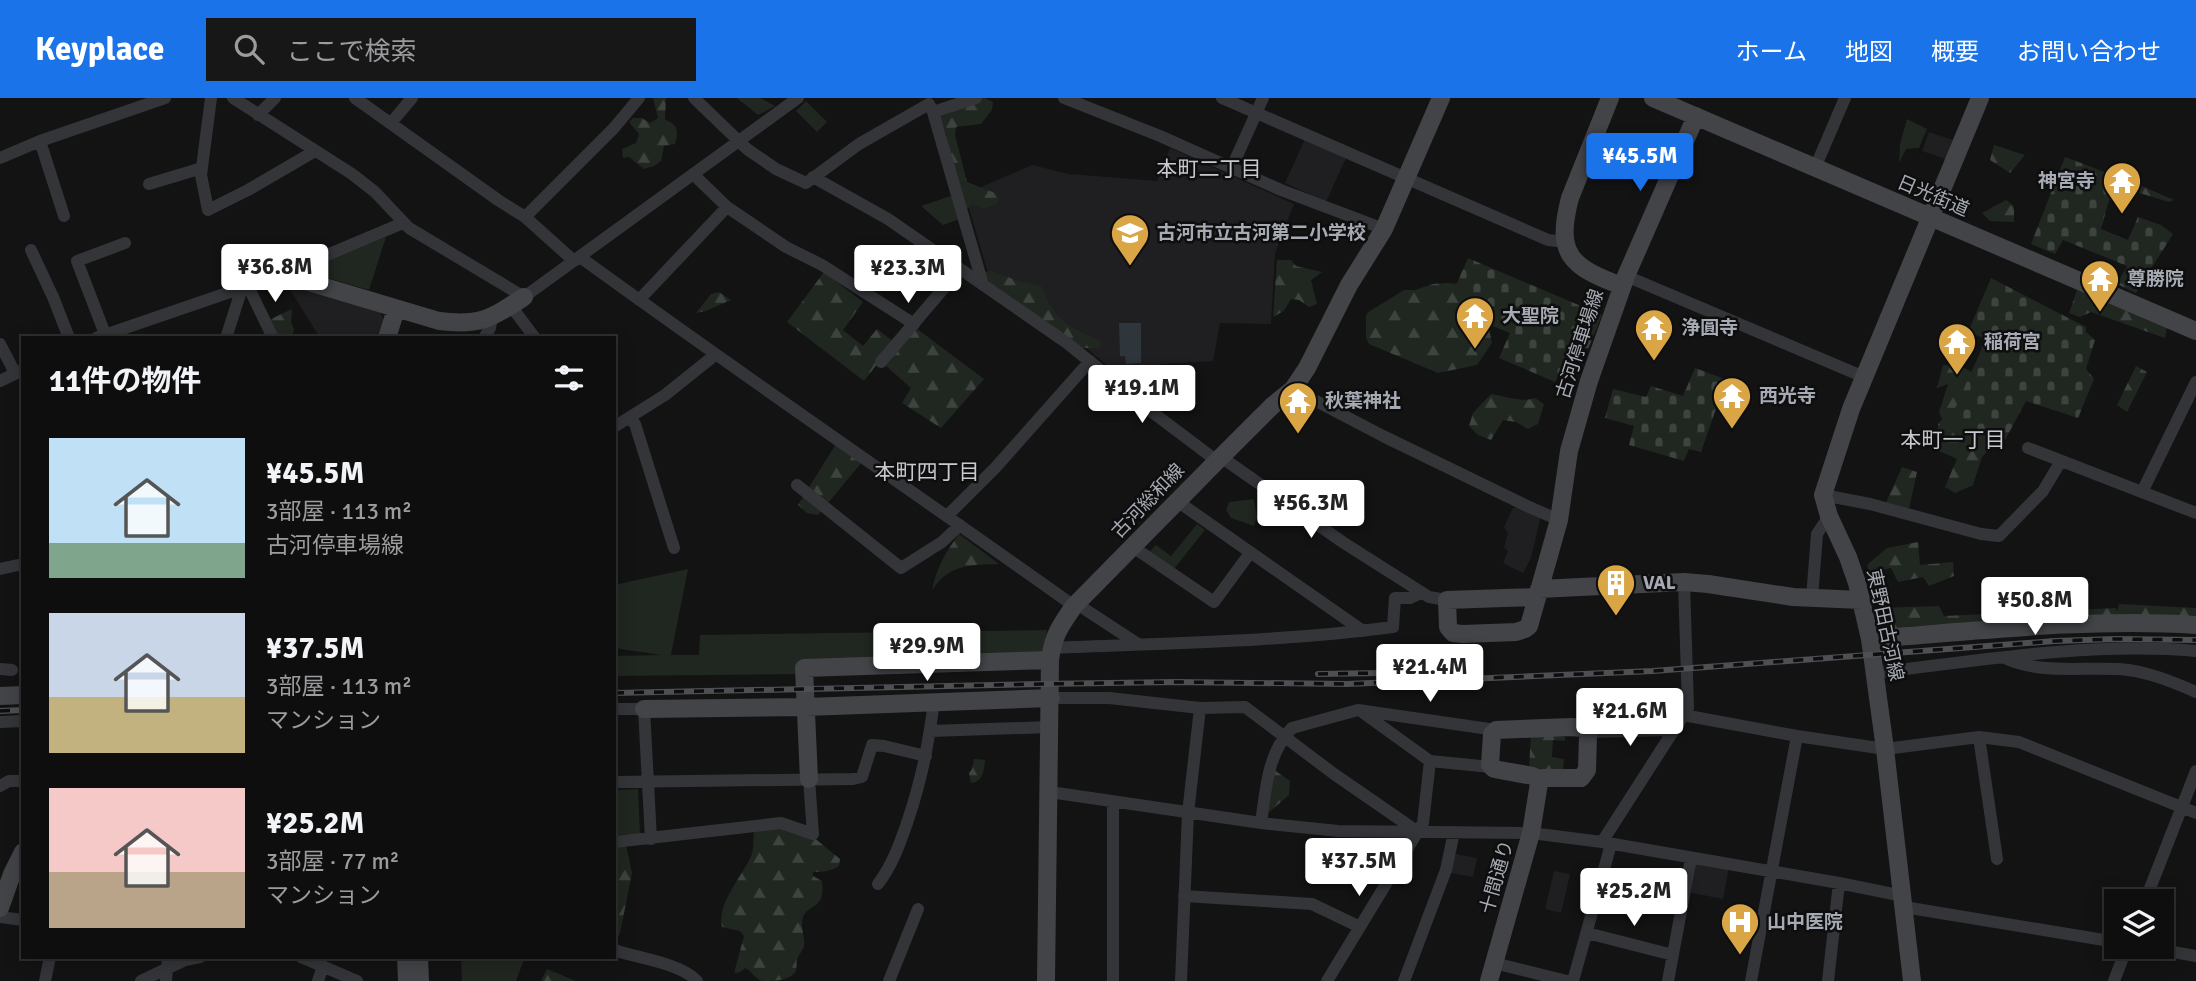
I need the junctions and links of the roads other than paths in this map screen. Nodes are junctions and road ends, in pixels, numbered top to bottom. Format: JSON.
{"nodes":[{"id":1,"x":165,"y":98,"type":"edge"},
{"id":2,"x":211,"y":98,"type":"edge"},
{"id":3,"x":233,"y":98,"type":"edge"},
{"id":4,"x":275,"y":98,"type":"edge"},
{"id":5,"x":355,"y":98,"type":"edge"},
{"id":6,"x":412,"y":98,"type":"edge"},
{"id":7,"x":639,"y":98,"type":"edge"},
{"id":8,"x":694,"y":98,"type":"edge"},
{"id":9,"x":798,"y":98,"type":"edge"},
{"id":10,"x":976,"y":98,"type":"edge"},
{"id":11,"x":1065,"y":98,"type":"edge"},
{"id":12,"x":1222,"y":98,"type":"edge"},
{"id":13,"x":1263,"y":98,"type":"edge"},
{"id":14,"x":1441,"y":98,"type":"edge"},
{"id":15,"x":1610,"y":98,"type":"edge"},
{"id":16,"x":1653,"y":98,"type":"edge"},
{"id":17,"x":1845,"y":98,"type":"edge"},
{"id":18,"x":1980,"y":98,"type":"edge"},
{"id":19,"x":933,"y":112,"type":"junction"},
{"id":20,"x":1256,"y":113,"type":"junction"},
{"id":21,"x":258,"y":115,"type":"junction"},
{"id":22,"x":1696,"y":116,"type":"junction"},
{"id":23,"x":391,"y":123,"type":"junction"},
{"id":24,"x":739,"y":140,"type":"junction"},
{"id":25,"x":40,"y":142,"type":"junction"},
{"id":26,"x":315,"y":151,"type":"junction"},
{"id":27,"x":0,"y":158,"type":"edge"},
{"id":28,"x":1232,"y":167,"type":"junction"},
{"id":29,"x":202,"y":168,"type":"junction"},
{"id":30,"x":1815,"y":168,"type":"junction"},
{"id":31,"x":693,"y":174,"type":"junction"},
{"id":32,"x":813,"y":177,"type":"junction"},
{"id":33,"x":1407,"y":180,"type":"junction"},
{"id":34,"x":149,"y":184,"type":"dead end"},
{"id":35,"x":727,"y":207,"type":"junction"},
{"id":36,"x":64,"y":216,"type":"dead end"},
{"id":37,"x":525,"y":217,"type":"junction"},
{"id":38,"x":1930,"y":217,"type":"junction"},
{"id":39,"x":403,"y":223,"type":"junction"},
{"id":40,"x":1384,"y":229,"type":"junction"},
{"id":41,"x":1565,"y":240,"type":"junction"},
{"id":42,"x":125,"y":243,"type":"dead end"},
{"id":43,"x":31,"y":250,"type":"dead end"},
{"id":44,"x":577,"y":259,"type":"junction"},
{"id":45,"x":960,"y":269,"type":"junction"},
{"id":46,"x":277,"y":276,"type":"junction"},
{"id":47,"x":1624,"y":281,"type":"junction"},
{"id":48,"x":983,"y":285,"type":"junction"},
{"id":49,"x":245,"y":287,"type":"junction"},
{"id":50,"x":639,"y":300,"type":"junction"},
{"id":51,"x":517,"y":302,"type":"junction"},
{"id":52,"x":396,"y":309,"type":"junction"},
{"id":53,"x":492,"y":317,"type":"junction"},
{"id":54,"x":914,"y":324,"type":"junction"},
{"id":55,"x":2196,"y":331,"type":"edge"},
{"id":56,"x":68,"y":336,"type":"edge"},
{"id":57,"x":100,"y":336,"type":"edge"},
{"id":58,"x":227,"y":336,"type":"edge"},
{"id":59,"x":273,"y":336,"type":"edge"},
{"id":60,"x":388,"y":336,"type":"edge"},
{"id":61,"x":399,"y":336,"type":"edge"},
{"id":62,"x":485,"y":336,"type":"edge"},
{"id":63,"x":534,"y":336,"type":"edge"},
{"id":64,"x":0,"y":344,"type":"edge"},
{"id":65,"x":715,"y":355,"type":"junction"},
{"id":66,"x":1090,"y":361,"type":"junction"},
{"id":67,"x":881,"y":362,"type":"dead end"},
{"id":68,"x":19,"y":371,"type":"edge"},
{"id":69,"x":1864,"y":377,"type":"junction"},
{"id":70,"x":0,"y":381,"type":"edge"},
{"id":71,"x":2196,"y":382,"type":"edge"},
{"id":72,"x":1293,"y":389,"type":"junction"},
{"id":73,"x":629,"y":418,"type":"junction"},
{"id":74,"x":616,"y":426,"type":"edge"},
{"id":75,"x":2028,"y":448,"type":"dead end"},
{"id":76,"x":1219,"y":459,"type":"junction"},
{"id":77,"x":2061,"y":461,"type":"junction"},
{"id":78,"x":797,"y":485,"type":"dead end"},
{"id":79,"x":2142,"y":492,"type":"junction"},
{"id":80,"x":1823,"y":495,"type":"junction"},
{"id":81,"x":1177,"y":502,"type":"junction"},
{"id":82,"x":2196,"y":513,"type":"edge"},
{"id":83,"x":948,"y":516,"type":"junction"},
{"id":84,"x":1829,"y":516,"type":"junction"},
{"id":85,"x":1559,"y":520,"type":"junction"},
{"id":86,"x":960,"y":525,"type":"junction"},
{"id":87,"x":1133,"y":547,"type":"junction"},
{"id":88,"x":674,"y":548,"type":"dead end"},
{"id":89,"x":1251,"y":553,"type":"junction"},
{"id":90,"x":21,"y":565,"type":"edge"},
{"id":91,"x":0,"y":569,"type":"edge"},
{"id":92,"x":1685,"y":583,"type":"junction"},
{"id":93,"x":1421,"y":593,"type":"junction"},
{"id":94,"x":1537,"y":593,"type":"junction"},
{"id":95,"x":1812,"y":598,"type":"junction"},
{"id":96,"x":1447,"y":600,"type":"junction"},
{"id":97,"x":1861,"y":600,"type":"junction"},
{"id":98,"x":1075,"y":605,"type":"junction"},
{"id":99,"x":2196,"y":625,"type":"edge"},
{"id":100,"x":1363,"y":631,"type":"junction"},
{"id":101,"x":1870,"y":639,"type":"junction"},
{"id":102,"x":1138,"y":644,"type":"junction"},
{"id":103,"x":2196,"y":651,"type":"edge"},
{"id":104,"x":1051,"y":654,"type":"junction"},
{"id":105,"x":2003,"y":657,"type":"junction"},
{"id":106,"x":1875,"y":673,"type":"junction"},
{"id":107,"x":2196,"y":692,"type":"edge"},
{"id":108,"x":21,"y":695,"type":"edge"},
{"id":109,"x":0,"y":696,"type":"edge"},
{"id":110,"x":1051,"y":698,"type":"junction"},
{"id":111,"x":934,"y":702,"type":"junction"},
{"id":112,"x":806,"y":707,"type":"junction"},
{"id":113,"x":1200,"y":708,"type":"junction"},
{"id":114,"x":616,"y":709,"type":"edge"},
{"id":115,"x":644,"y":709,"type":"junction"},
{"id":116,"x":1358,"y":710,"type":"junction"},
{"id":117,"x":1683,"y":715,"type":"junction"},
{"id":118,"x":21,"y":721,"type":"edge"},
{"id":119,"x":0,"y":722,"type":"edge"},
{"id":120,"x":1050,"y":727,"type":"junction"},
{"id":121,"x":1496,"y":730,"type":"junction"},
{"id":122,"x":1672,"y":730,"type":"junction"},
{"id":123,"x":930,"y":731,"type":"junction"},
{"id":124,"x":1587,"y":732,"type":"junction"},
{"id":125,"x":1284,"y":736,"type":"junction"},
{"id":126,"x":1797,"y":736,"type":"junction"},
{"id":127,"x":1979,"y":737,"type":"junction"},
{"id":128,"x":1885,"y":749,"type":"junction"},
{"id":129,"x":926,"y":756,"type":"junction"},
{"id":130,"x":1430,"y":761,"type":"junction"},
{"id":131,"x":1491,"y":767,"type":"junction"},
{"id":132,"x":2196,"y":771,"type":"edge"},
{"id":133,"x":808,"y":779,"type":"junction"},
{"id":134,"x":21,"y":780,"type":"edge"},
{"id":135,"x":616,"y":782,"type":"edge"},
{"id":136,"x":647,"y":782,"type":"junction"},
{"id":137,"x":1539,"y":783,"type":"junction"},
{"id":138,"x":0,"y":786,"type":"edge"},
{"id":139,"x":1050,"y":792,"type":"junction"},
{"id":140,"x":1113,"y":802,"type":"junction"},
{"id":141,"x":2182,"y":807,"type":"junction"},
{"id":142,"x":1188,"y":813,"type":"junction"},
{"id":143,"x":2196,"y":813,"type":"edge"},
{"id":144,"x":1261,"y":823,"type":"junction"},
{"id":145,"x":1418,"y":832,"type":"junction"},
{"id":146,"x":1454,"y":832,"type":"junction"},
{"id":147,"x":1531,"y":833,"type":"junction"},
{"id":148,"x":651,"y":839,"type":"junction"},
{"id":149,"x":616,"y":842,"type":"edge"},
{"id":150,"x":1607,"y":843,"type":"junction"},
{"id":151,"x":21,"y":856,"type":"edge"},
{"id":152,"x":1691,"y":858,"type":"junction"},
{"id":153,"x":1997,"y":859,"type":"dead end"},
{"id":154,"x":1772,"y":873,"type":"junction"},
{"id":155,"x":1839,"y":883,"type":"junction"},
{"id":156,"x":878,"y":884,"type":"dead end"},
{"id":157,"x":2150,"y":889,"type":"edge"},
{"id":158,"x":1184,"y":896,"type":"junction"},
{"id":159,"x":1904,"y":902,"type":"junction"},
{"id":160,"x":0,"y":908,"type":"edge"},
{"id":161,"x":918,"y":909,"type":"dead end"},
{"id":162,"x":0,"y":917,"type":"edge"},
{"id":163,"x":21,"y":920,"type":"edge"},
{"id":164,"x":1360,"y":927,"type":"junction"},
{"id":165,"x":1587,"y":933,"type":"junction"},
{"id":166,"x":2104,"y":940,"type":"edge"},
{"id":167,"x":616,"y":951,"type":"edge"},
{"id":168,"x":2174,"y":952,"type":"edge"},
{"id":169,"x":1673,"y":954,"type":"junction"},
{"id":170,"x":2196,"y":956,"type":"edge"},
{"id":171,"x":50,"y":959,"type":"edge"},
{"id":172,"x":190,"y":959,"type":"edge"},
{"id":173,"x":306,"y":959,"type":"edge"},
{"id":174,"x":407,"y":959,"type":"edge"},
{"id":175,"x":419,"y":959,"type":"edge"},
{"id":176,"x":2122,"y":959,"type":"edge"},
{"id":177,"x":168,"y":962,"type":"edge"},
{"id":178,"x":1494,"y":963,"type":"junction"},
{"id":179,"x":323,"y":966,"type":"junction"},
{"id":180,"x":45,"y":981,"type":"edge"},
{"id":181,"x":141,"y":981,"type":"edge"},
{"id":182,"x":166,"y":981,"type":"edge"},
{"id":183,"x":318,"y":981,"type":"edge"},
{"id":184,"x":357,"y":981,"type":"edge"},
{"id":185,"x":407,"y":981,"type":"edge"},
{"id":186,"x":420,"y":981,"type":"edge"},
{"id":187,"x":697,"y":981,"type":"edge"},
{"id":188,"x":889,"y":981,"type":"edge"},
{"id":189,"x":1046,"y":981,"type":"edge"},
{"id":190,"x":1113,"y":981,"type":"edge"},
{"id":191,"x":1181,"y":981,"type":"edge"},
{"id":192,"x":1327,"y":981,"type":"edge"},
{"id":193,"x":1404,"y":981,"type":"edge"},
{"id":194,"x":1489,"y":981,"type":"edge"},
{"id":195,"x":1567,"y":981,"type":"edge"},
{"id":196,"x":1573,"y":981,"type":"edge"},
{"id":197,"x":1668,"y":981,"type":"edge"},
{"id":198,"x":1751,"y":981,"type":"edge"},
{"id":199,"x":1828,"y":981,"type":"edge"},
{"id":200,"x":1912,"y":981,"type":"edge"},
{"id":201,"x":2114,"y":981,"type":"edge"}],
"edges":[{"from":1,"to":25,"type":"street"},
{"from":2,"to":29,"type":"street"},
{"from":3,"to":21,"type":"street"},
{"from":4,"to":21,"type":"street"},
{"from":5,"to":23,"type":"street"},
{"from":6,"to":23,"type":"street"},
{"from":7,"to":37,"type":"street"},
{"from":8,"to":24,"type":"street"},
{"from":9,"to":24,"type":"street"},
{"from":10,"to":19,"type":"street"},
{"from":11,"to":28,"type":"street"},
{"from":12,"to":20,"type":"street"},
{"from":13,"to":20,"type":"street"},
{"from":14,"to":33,"type":"main road","name":"古河総和線"},
{"from":15,"to":41,"type":"main road"},
{"from":16,"to":22,"type":"main road","name":"日光街道"},
{"from":17,"to":30,"type":"street"},
{"from":18,"to":38,"type":"main road"},
{"from":19,"to":32,"type":"street"},
{"from":19,"to":48,"type":"street"},
{"from":20,"to":28,"type":"street"},
{"from":20,"to":33,"type":"street"},
{"from":21,"to":26,"type":"street"},
{"from":22,"to":30,"type":"main road","name":"日光街道"},
{"from":22,"to":47,"type":"main road"},
{"from":23,"to":37,"type":"street"},
{"from":24,"to":31,"type":"street"},
{"from":24,"to":32,"type":"street"},
{"from":25,"to":27,"type":"street"},
{"from":25,"to":36,"type":"street"},
{"from":26,"to":29,"type":"street"},
{"from":26,"to":39,"type":"street"},
{"from":28,"to":40,"type":"street"},
{"from":29,"to":34,"type":"street"},
{"from":30,"to":38,"type":"main road","name":"日光街道"},
{"from":31,"to":35,"type":"street"},
{"from":31,"to":44,"type":"street"},
{"from":32,"to":45,"type":"street"},
{"from":33,"to":40,"type":"main road","name":"古河総和線"},
{"from":33,"to":41,"type":"street"},
{"from":35,"to":50,"type":"street"},
{"from":35,"to":54,"type":"street"},
{"from":37,"to":44,"type":"street"},
{"from":38,"to":55,"type":"main road","name":"日光街道"},
{"from":38,"to":69,"type":"main road"},
{"from":39,"to":46,"type":"street"},
{"from":39,"to":51,"type":"street"},
{"from":40,"to":72,"type":"main road","name":"古河総和線"},
{"from":41,"to":47,"type":"main road","name":"古河停車場線"},
{"from":42,"to":57,"type":"street"},
{"from":43,"to":56,"type":"street"},
{"from":44,"to":50,"type":"street"},
{"from":44,"to":51,"type":"street"},
{"from":45,"to":48,"type":"street"},
{"from":45,"to":54,"type":"street"},
{"from":46,"to":49,"type":"street"},
{"from":46,"to":52,"type":"main road"},
{"from":47,"to":69,"type":"street"},
{"from":47,"to":85,"type":"main road","name":"古河停車場線"},
{"from":48,"to":66,"type":"street"},
{"from":49,"to":57,"type":"street"},
{"from":49,"to":58,"type":"street"},
{"from":49,"to":59,"type":"street"},
{"from":50,"to":65,"type":"street"},
{"from":51,"to":53,"type":"main road"},
{"from":51,"to":63,"type":"street"},
{"from":52,"to":53,"type":"main road"},
{"from":52,"to":60,"type":"main road"},
{"from":52,"to":61,"type":"main road"},
{"from":53,"to":62,"type":"street"},
{"from":54,"to":67,"type":"street"},
{"from":64,"to":68,"type":"street"},
{"from":65,"to":73,"type":"street"},
{"from":65,"to":83,"type":"street"},
{"from":66,"to":76,"type":"street"},
{"from":66,"to":83,"type":"street"},
{"from":68,"to":70,"type":"street"},
{"from":69,"to":80,"type":"main road"},
{"from":71,"to":79,"type":"street"},
{"from":72,"to":76,"type":"main road","name":"古河総和線"},
{"from":72,"to":85,"type":"street"},
{"from":73,"to":74,"type":"street"},
{"from":73,"to":88,"type":"street"},
{"from":75,"to":77,"type":"street"},
{"from":76,"to":81,"type":"main road","name":"古河総和線"},
{"from":76,"to":93,"type":"street"},
{"from":77,"to":79,"type":"street"},
{"from":77,"to":80,"type":"street"},
{"from":78,"to":86,"type":"street"},
{"from":79,"to":82,"type":"street"},
{"from":80,"to":84,"type":"main road","name":"東野田古河線"},
{"from":81,"to":87,"type":"main road","name":"古河総和線"},
{"from":81,"to":89,"type":"street"},
{"from":83,"to":86,"type":"street"},
{"from":84,"to":95,"type":"street"},
{"from":84,"to":97,"type":"main road","name":"東野田古河線"},
{"from":85,"to":94,"type":"main road","name":"古河停車場線"},
{"from":86,"to":98,"type":"street"},
{"from":87,"to":89,"type":"street"},
{"from":87,"to":98,"type":"main road","name":"古河総和線"},
{"from":89,"to":100,"type":"street"},
{"from":90,"to":91,"type":"street"},
{"from":92,"to":94,"type":"main road"},
{"from":92,"to":95,"type":"main road"},
{"from":92,"to":117,"type":"street"},
{"from":93,"to":96,"type":"street"},
{"from":93,"to":100,"type":"street"},
{"from":94,"to":96,"type":"main road"},
{"from":94,"to":96,"type":"main road","name":"古河停車場線"},
{"from":95,"to":97,"type":"main road"},
{"from":97,"to":101,"type":"main road","name":"東野田古河線"},
{"from":98,"to":102,"type":"street"},
{"from":98,"to":104,"type":"main road","name":"古河総和線"},
{"from":99,"to":101,"type":"main road"},
{"from":100,"to":102,"type":"street"},
{"from":101,"to":106,"type":"main road","name":"東野田古河線"},
{"from":102,"to":104,"type":"street"},
{"from":103,"to":105,"type":"street"},
{"from":104,"to":110,"type":"main road","name":"古河総和線"},
{"from":104,"to":112,"type":"main road"},
{"from":105,"to":106,"type":"street"},
{"from":105,"to":107,"type":"street"},
{"from":106,"to":128,"type":"main road","name":"東野田古河線"},
{"from":108,"to":109,"type":"main road"},
{"from":110,"to":111,"type":"main road"},
{"from":110,"to":113,"type":"street"},
{"from":110,"to":120,"type":"main road","name":"古河総和線"},
{"from":111,"to":112,"type":"main road"},
{"from":111,"to":123,"type":"street"},
{"from":112,"to":115,"type":"main road"},
{"from":112,"to":133,"type":"main road"},
{"from":113,"to":125,"type":"street"},
{"from":113,"to":142,"type":"street"},
{"from":114,"to":115,"type":"street"},
{"from":115,"to":136,"type":"street"},
{"from":116,"to":121,"type":"street"},
{"from":116,"to":125,"type":"street"},
{"from":116,"to":130,"type":"street"},
{"from":117,"to":122,"type":"street"},
{"from":117,"to":126,"type":"street"},
{"from":118,"to":119,"type":"street"},
{"from":120,"to":123,"type":"street"},
{"from":120,"to":139,"type":"main road","name":"古河総和線"},
{"from":121,"to":124,"type":"main road"},
{"from":121,"to":131,"type":"main road"},
{"from":122,"to":124,"type":"street"},
{"from":122,"to":150,"type":"street"},
{"from":123,"to":129,"type":"street"},
{"from":124,"to":137,"type":"main road"},
{"from":125,"to":144,"type":"street"},
{"from":125,"to":145,"type":"street"},
{"from":126,"to":128,"type":"street"},
{"from":126,"to":154,"type":"street"},
{"from":127,"to":128,"type":"street"},
{"from":127,"to":141,"type":"street"},
{"from":127,"to":153,"type":"street"},
{"from":128,"to":159,"type":"main road","name":"東野田古河線"},
{"from":129,"to":133,"type":"street"},
{"from":129,"to":156,"type":"street"},
{"from":130,"to":131,"type":"street"},
{"from":130,"to":145,"type":"street"},
{"from":131,"to":137,"type":"main road"},
{"from":132,"to":141,"type":"street"},
{"from":133,"to":136,"type":"street"},
{"from":133,"to":148,"type":"street"},
{"from":134,"to":138,"type":"street"},
{"from":135,"to":136,"type":"street"},
{"from":136,"to":148,"type":"street"},
{"from":137,"to":147,"type":"main road","name":"十間通り"},
{"from":139,"to":140,"type":"street"},
{"from":139,"to":189,"type":"main road","name":"古河総和線"},
{"from":140,"to":142,"type":"street"},
{"from":140,"to":190,"type":"street"},
{"from":141,"to":143,"type":"street"},
{"from":141,"to":157,"type":"street"},
{"from":142,"to":144,"type":"street"},
{"from":142,"to":158,"type":"street"},
{"from":144,"to":145,"type":"street"},
{"from":145,"to":146,"type":"street"},
{"from":145,"to":164,"type":"street"},
{"from":146,"to":147,"type":"street"},
{"from":146,"to":193,"type":"street"},
{"from":147,"to":150,"type":"street"},
{"from":147,"to":178,"type":"main road","name":"十間通り"},
{"from":148,"to":149,"type":"street"},
{"from":150,"to":152,"type":"street"},
{"from":150,"to":165,"type":"street"},
{"from":151,"to":160,"type":"main road"},
{"from":152,"to":154,"type":"street"},
{"from":152,"to":169,"type":"street"},
{"from":154,"to":155,"type":"street"},
{"from":154,"to":198,"type":"street"},
{"from":155,"to":159,"type":"street"},
{"from":155,"to":199,"type":"street"},
{"from":158,"to":164,"type":"street"},
{"from":158,"to":191,"type":"street"},
{"from":159,"to":166,"type":"street"},
{"from":159,"to":200,"type":"main road","name":"東野田古河線"},
{"from":161,"to":188,"type":"street"},
{"from":162,"to":163,"type":"street"},
{"from":164,"to":192,"type":"street"},
{"from":165,"to":169,"type":"street"},
{"from":165,"to":196,"type":"street"},
{"from":167,"to":187,"type":"street"},
{"from":168,"to":170,"type":"street"},
{"from":169,"to":197,"type":"street"},
{"from":171,"to":180,"type":"street"},
{"from":172,"to":177,"type":"street"},
{"from":173,"to":179,"type":"street"},
{"from":174,"to":185,"type":"main road"},
{"from":175,"to":186,"type":"main road"},
{"from":176,"to":201,"type":"street"},
{"from":177,"to":181,"type":"street"},
{"from":177,"to":182,"type":"street"},
{"from":178,"to":194,"type":"main road","name":"十間通り"},
{"from":178,"to":195,"type":"street"},
{"from":179,"to":183,"type":"street"},
{"from":179,"to":184,"type":"street"}]}
